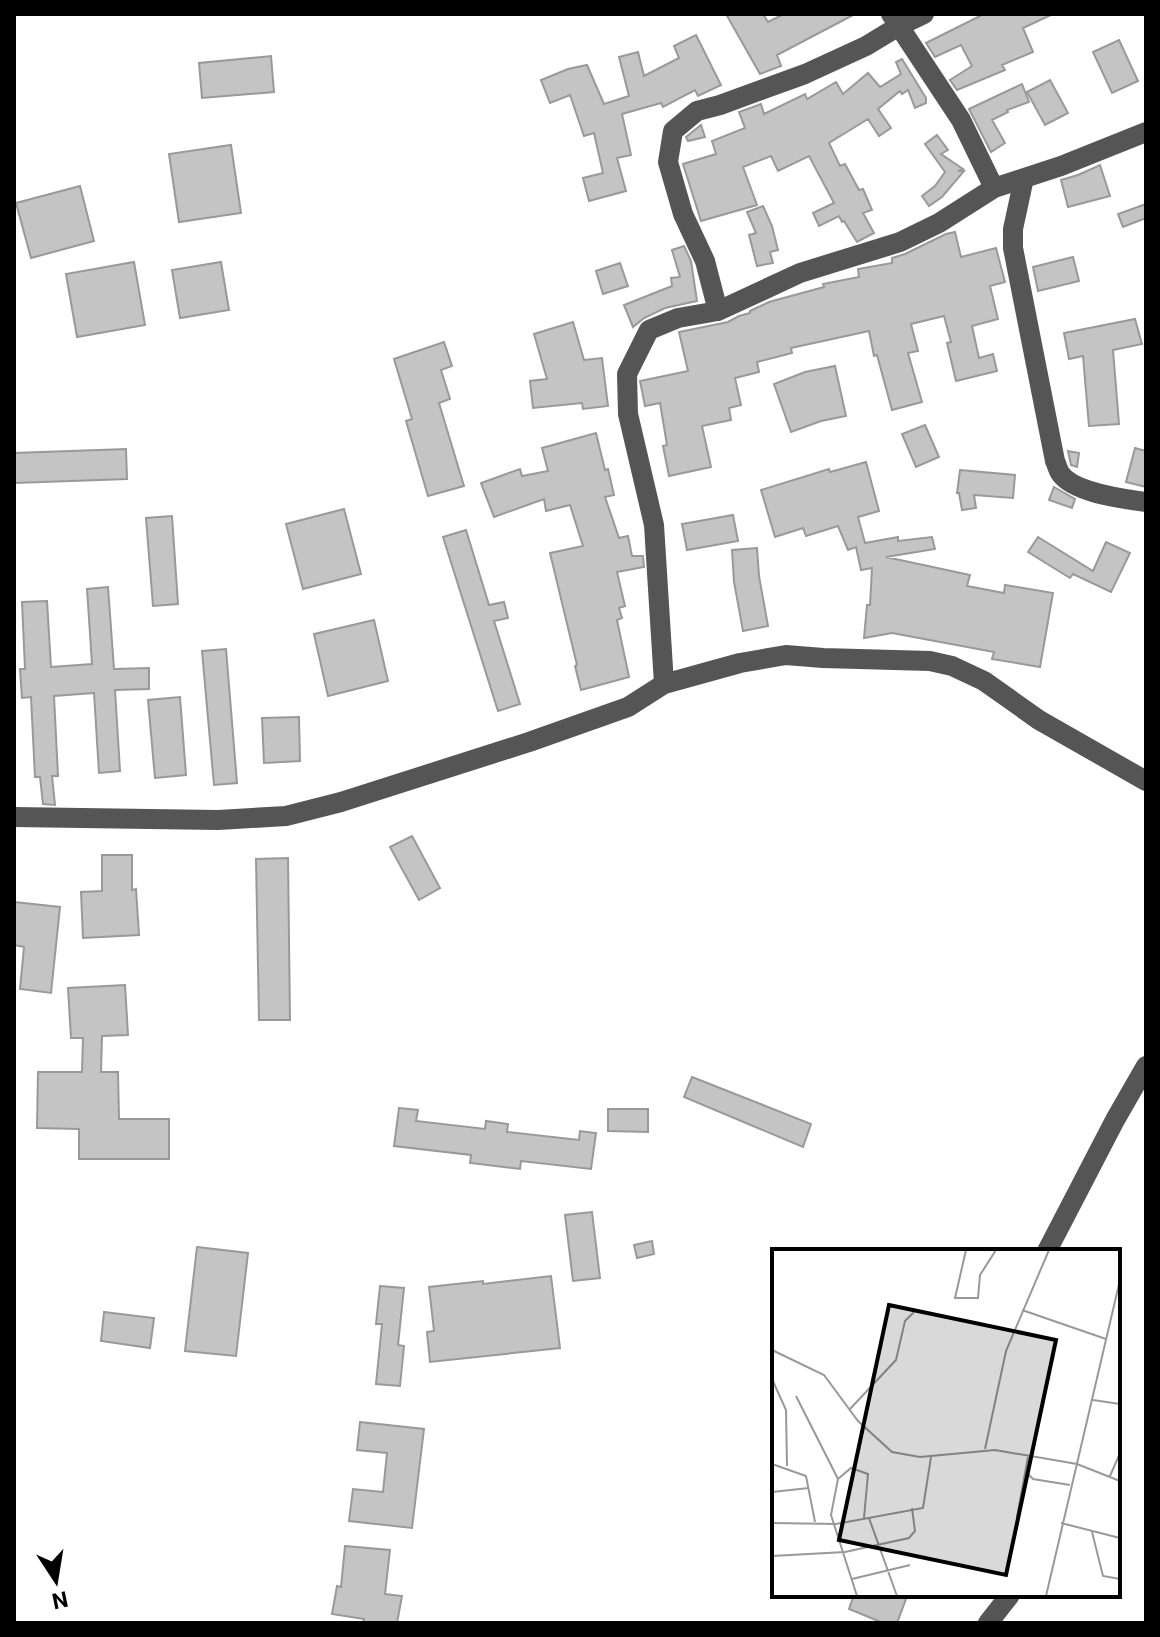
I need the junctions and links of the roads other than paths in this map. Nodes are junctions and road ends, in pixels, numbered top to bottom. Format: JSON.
{"nodes":[{"id":1,"x":924,"y":14,"type":"edge"},
{"id":2,"x":895,"y":20,"type":"edge"},
{"id":3,"x":1146,"y":132,"type":"edge"},
{"id":4,"x":1024,"y":178,"type":"junction"},
{"id":5,"x":994,"y":188,"type":"junction"},
{"id":6,"x":718,"y":311,"type":"junction"},
{"id":7,"x":1146,"y":502,"type":"edge"},
{"id":8,"x":664,"y":684,"type":"junction"},
{"id":9,"x":1146,"y":781,"type":"edge"},
{"id":10,"x":14,"y":817,"type":"edge"},
{"id":11,"x":1146,"y":1066,"type":"edge"},
{"id":12,"x":1048,"y":1249,"type":"edge"},
{"id":13,"x":1008,"y":1597,"type":"edge"},
{"id":14,"x":988,"y":1623,"type":"edge"}],
"edges":[{"from":1,"to":2,"type":"street"},
{"from":2,"to":5,"type":"street"},
{"from":2,"to":6,"type":"street"},
{"from":3,"to":4,"type":"street"},
{"from":4,"to":5,"type":"street"},
{"from":4,"to":7,"type":"street"},
{"from":5,"to":6,"type":"street"},
{"from":6,"to":8,"type":"street"},
{"from":8,"to":9,"type":"street"},
{"from":8,"to":10,"type":"street"},
{"from":11,"to":12,"type":"street"},
{"from":13,"to":14,"type":"street"}]}
